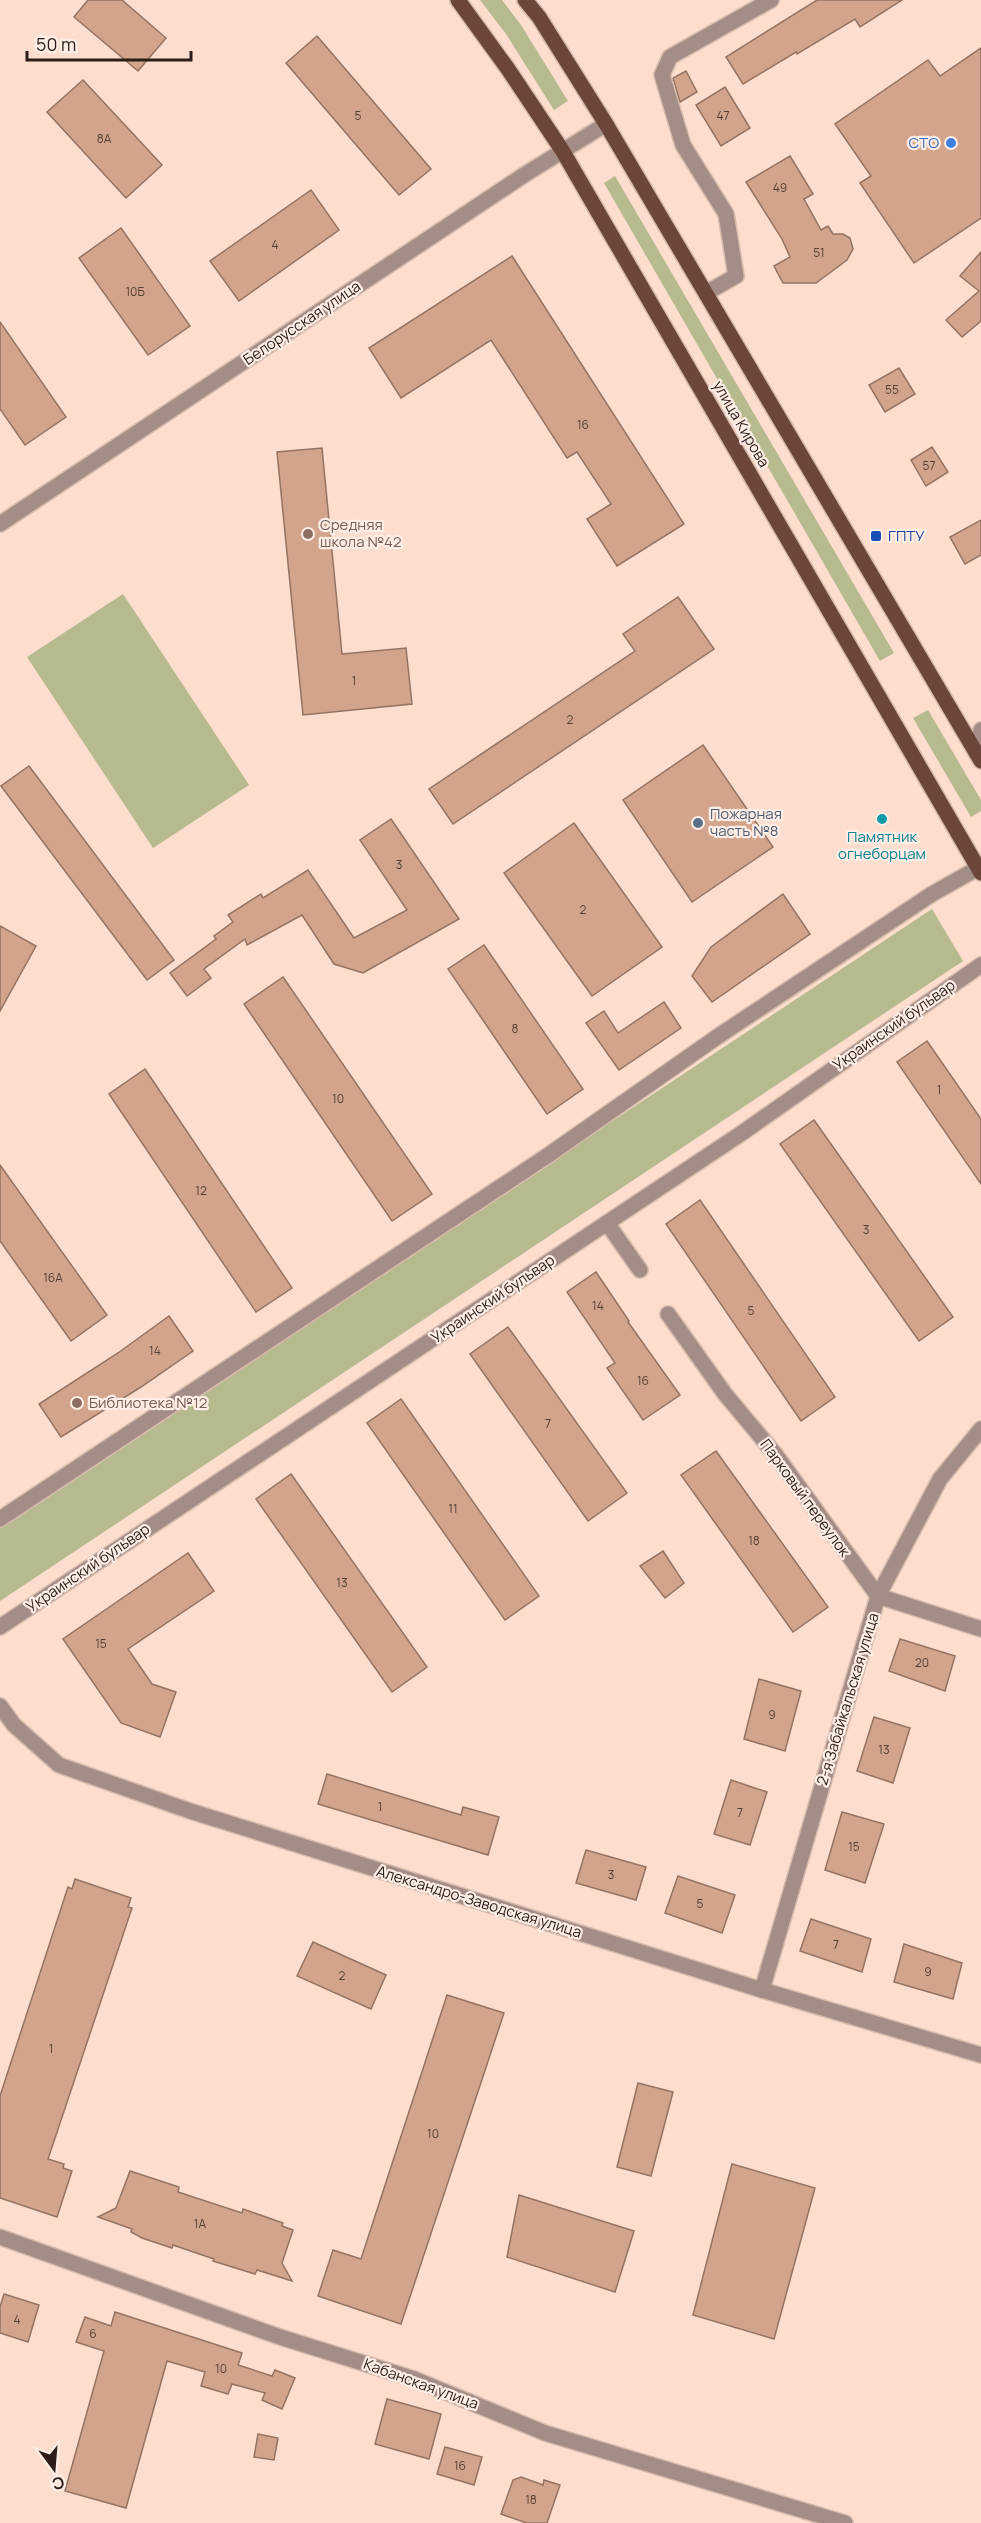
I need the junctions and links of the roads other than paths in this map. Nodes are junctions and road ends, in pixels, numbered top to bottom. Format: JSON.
{"nodes":[{"id":1,"x":458,"y":0,"type":"edge"},
{"id":2,"x":525,"y":0,"type":"edge"},
{"id":3,"x":771,"y":0,"type":"edge"},
{"id":4,"x":606,"y":124,"type":"junction"},
{"id":5,"x":562,"y":150,"type":"junction"},
{"id":6,"x":706,"y":294,"type":"junction"},
{"id":7,"x":0,"y":524,"type":"edge"},
{"id":8,"x":981,"y":730,"type":"edge"},
{"id":9,"x":978,"y":756,"type":"edge"},
{"id":10,"x":980,"y":869,"type":"edge"},
{"id":11,"x":981,"y":964,"type":"edge"},
{"id":12,"x":608,"y":1223,"type":"junction"},
{"id":13,"x":640,"y":1270,"type":"dead end"},
{"id":14,"x":668,"y":1314,"type":"dead end"},
{"id":15,"x":981,"y":1429,"type":"edge"},
{"id":16,"x":0,"y":1519,"type":"edge"},
{"id":17,"x":878,"y":1596,"type":"junction"},
{"id":18,"x":0,"y":1626,"type":"edge"},
{"id":19,"x":981,"y":1629,"type":"edge"},
{"id":20,"x":0,"y":1706,"type":"edge"},
{"id":21,"x":762,"y":1990,"type":"junction"},
{"id":22,"x":981,"y":2055,"type":"edge"},
{"id":23,"x":0,"y":2237,"type":"edge"},
{"id":24,"x":845,"y":2523,"type":"edge"}],
"edges":[{"from":1,"to":5,"type":"main road","name":"улица Кирова"},
{"from":2,"to":4,"type":"main road"},
{"from":3,"to":6,"type":"street"},
{"from":4,"to":5,"type":"street","name":"Белорусская улица"},
{"from":4,"to":6,"type":"main road"},
{"from":5,"to":7,"type":"street","name":"Белорусская улица"},
{"from":5,"to":10,"type":"main road","name":"улица Кирова"},
{"from":6,"to":9,"type":"main road"},
{"from":8,"to":9,"type":"street"},
{"from":10,"to":16,"type":"street"},
{"from":11,"to":12,"type":"street","name":"Украинский бульвар"},
{"from":12,"to":13,"type":"street"},
{"from":12,"to":18,"type":"street","name":"Украинский бульвар"},
{"from":14,"to":17,"type":"street","name":"Парковый переулок"},
{"from":15,"to":17,"type":"street","name":"2-я Забайкальская улица"},
{"from":17,"to":19,"type":"street"},
{"from":17,"to":21,"type":"street","name":"2-я Забайкальская улица"},
{"from":20,"to":21,"type":"street","name":"Александро-Заводская улица"},
{"from":21,"to":22,"type":"street","name":"Александро-Заводская улица"},
{"from":23,"to":24,"type":"street","name":"Кабанская улица"}]}
